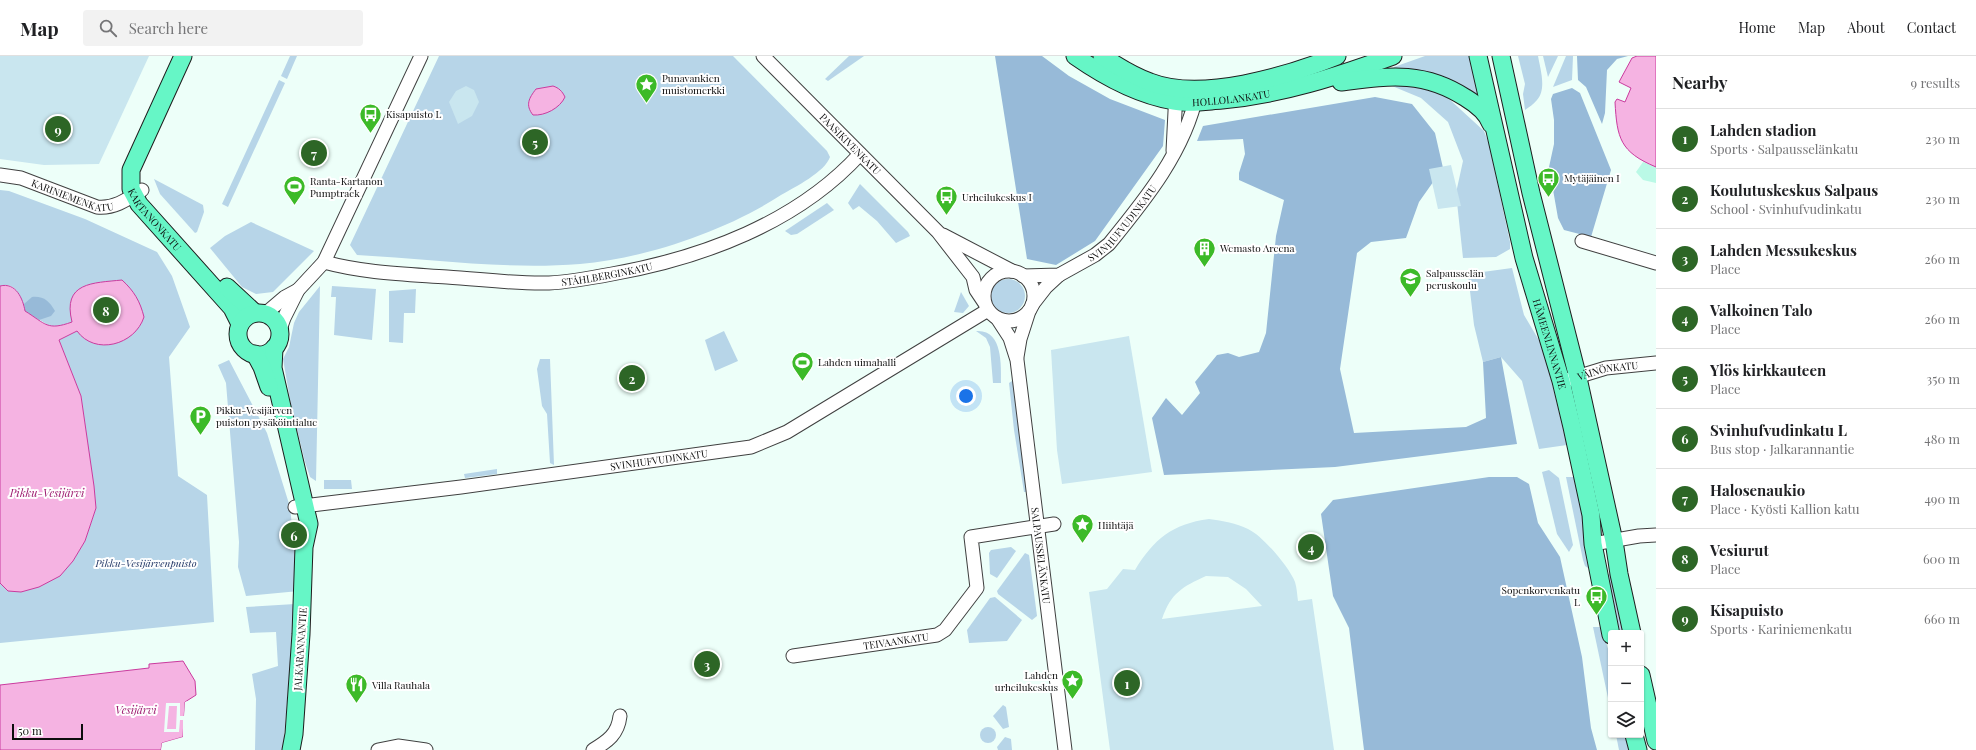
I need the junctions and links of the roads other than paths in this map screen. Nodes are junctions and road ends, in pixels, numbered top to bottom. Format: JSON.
{"nodes":[{"id":1,"x":183,"y":56,"type":"edge"},
{"id":2,"x":194,"y":56,"type":"edge"},
{"id":3,"x":421,"y":56,"type":"edge"},
{"id":4,"x":763,"y":56,"type":"edge"},
{"id":5,"x":1075,"y":56,"type":"edge"},
{"id":6,"x":1102,"y":56,"type":"edge"},
{"id":7,"x":1336,"y":56,"type":"edge"},
{"id":8,"x":1393,"y":56,"type":"edge"},
{"id":9,"x":1478,"y":56,"type":"edge"},
{"id":10,"x":1501,"y":56,"type":"edge"},
{"id":11,"x":1298,"y":88,"type":"junction"},
{"id":12,"x":1176,"y":95,"type":"junction"},
{"id":13,"x":1196,"y":96,"type":"junction"},
{"id":14,"x":1496,"y":138,"type":"junction"},
{"id":15,"x":860,"y":154,"type":"junction"},
{"id":16,"x":1172,"y":158,"type":"junction"},
{"id":17,"x":0,"y":174,"type":"edge"},
{"id":18,"x":138,"y":193,"type":"junction"},
{"id":19,"x":938,"y":232,"type":"junction"},
{"id":20,"x":1582,"y":240,"type":"dead end"},
{"id":21,"x":324,"y":262,"type":"junction"},
{"id":22,"x":1656,"y":263,"type":"edge"},
{"id":23,"x":1018,"y":274,"type":"junction"},
{"id":24,"x":1059,"y":275,"type":"junction"},
{"id":25,"x":298,"y":290,"type":"junction"},
{"id":26,"x":1030,"y":308,"type":"junction"},
{"id":27,"x":990,"y":310,"type":"junction"},
{"id":28,"x":260,"y":314,"type":"junction"},
{"id":29,"x":240,"y":324,"type":"junction"},
{"id":30,"x":279,"y":332,"type":"junction"},
{"id":31,"x":274,"y":348,"type":"junction"},
{"id":32,"x":255,"y":354,"type":"junction"},
{"id":33,"x":1017,"y":360,"type":"junction"},
{"id":34,"x":1656,"y":362,"type":"edge"},
{"id":35,"x":1578,"y":378,"type":"junction"},
{"id":36,"x":1561,"y":380,"type":"junction"},
{"id":37,"x":301,"y":506,"type":"junction"},
{"id":38,"x":1054,"y":524,"type":"dead end"},
{"id":39,"x":1038,"y":526,"type":"junction"},
{"id":40,"x":1656,"y":535,"type":"edge"},
{"id":41,"x":1614,"y":541,"type":"junction"},
{"id":42,"x":1593,"y":544,"type":"junction"},
{"id":43,"x":1610,"y":630,"type":"edge"},
{"id":44,"x":1631,"y":630,"type":"edge"},
{"id":45,"x":793,"y":656,"type":"dead end"},
{"id":46,"x":1644,"y":688,"type":"edge"},
{"id":47,"x":620,"y":716,"type":"dead end"},
{"id":48,"x":1635,"y":738,"type":"edge"},
{"id":49,"x":1656,"y":741,"type":"edge"},
{"id":50,"x":291,"y":750,"type":"edge"},
{"id":51,"x":378,"y":750,"type":"edge"},
{"id":52,"x":426,"y":750,"type":"edge"},
{"id":53,"x":593,"y":750,"type":"edge"},
{"id":54,"x":1066,"y":750,"type":"edge"},
{"id":55,"x":1638,"y":750,"type":"edge"}],
"edges":[{"from":1,"to":18,"type":"main road","name":"KARTANONKATU"},
{"from":2,"to":18,"type":"main road","name":"KARTANONKATU"},
{"from":3,"to":21,"type":"street"},
{"from":4,"to":15,"type":"street","name":"PAASIKIVENKATU"},
{"from":5,"to":12,"type":"main road","name":"HOLLOLANKATU"},
{"from":6,"to":12,"type":"main road","name":"HOLLOLANKATU"},
{"from":7,"to":13,"type":"main road","name":"HOLLOLANKATU"},
{"from":8,"to":11,"type":"main road","name":"HOLLOLANKATU"},
{"from":9,"to":14,"type":"main road","name":"HÄMEENLINNANTIE"},
{"from":10,"to":35,"type":"main road","name":"HÄMEENLINNANTIE"},
{"from":11,"to":13,"type":"main road","name":"HOLLOLANKATU"},
{"from":11,"to":14,"type":"main road"},
{"from":12,"to":13,"type":"main road","name":"HOLLOLANKATU"},
{"from":12,"to":16,"type":"street"},
{"from":13,"to":16,"type":"street","name":"SVINHUFVUDINKATU"},
{"from":14,"to":36,"type":"main road","name":"HÄMEENLINNANTIE"},
{"from":15,"to":19,"type":"street","name":"PAASIKIVENKATU"},
{"from":15,"to":21,"type":"street","name":"STÅHLBERGINKATU"},
{"from":16,"to":24,"type":"street","name":"SVINHUFVUDINKATU"},
{"from":17,"to":18,"type":"street","name":"KARINIEMENKATU"},
{"from":18,"to":28,"type":"main road","name":"KARTANONKATU"},
{"from":18,"to":29,"type":"main road","name":"KARTANONKATU"},
{"from":19,"to":23,"type":"street","name":"PAASIKIVENKATU"},
{"from":19,"to":27,"type":"street","name":"PAASIKIVENKATU"},
{"from":20,"to":22,"type":"street"},
{"from":21,"to":25,"type":"street"},
{"from":23,"to":24,"type":"street","name":"SVINHUFVUDINKATU"},
{"from":23,"to":26,"type":"street"},
{"from":23,"to":27,"type":"street"},
{"from":24,"to":26,"type":"street","name":"SVINHUFVUDINKATU"},
{"from":25,"to":28,"type":"street"},
{"from":25,"to":30,"type":"street"},
{"from":26,"to":27,"type":"street"},
{"from":26,"to":33,"type":"street","name":"SALPAUSSELÄNKATU"},
{"from":27,"to":33,"type":"street","name":"SALPAUSSELÄNKATU"},
{"from":27,"to":37,"type":"street","name":"SVINHUFVUDINKATU"},
{"from":28,"to":29,"type":"main road"},
{"from":28,"to":30,"type":"main road"},
{"from":29,"to":32,"type":"main road"},
{"from":30,"to":31,"type":"main road"},
{"from":31,"to":32,"type":"main road"},
{"from":31,"to":37,"type":"main road","name":"JALKARANNANTIE"},
{"from":32,"to":37,"type":"main road","name":"JALKARANNANTIE"},
{"from":33,"to":39,"type":"street","name":"SALPAUSSELÄNKATU"},
{"from":34,"to":35,"type":"street","name":"VÄINÖNKATU"},
{"from":35,"to":36,"type":"street","name":"VÄINÖNKATU"},
{"from":35,"to":41,"type":"main road","name":"HÄMEENLINNANTIE"},
{"from":36,"to":42,"type":"main road","name":"HÄMEENLINNANTIE"},
{"from":37,"to":50,"type":"main road","name":"JALKARANNANTIE"},
{"from":38,"to":39,"type":"street"},
{"from":39,"to":45,"type":"street","name":"TEIVAANKATU"},
{"from":39,"to":54,"type":"street","name":"SALPAUSSELÄNKATU"},
{"from":40,"to":41,"type":"street"},
{"from":41,"to":42,"type":"street"},
{"from":41,"to":44,"type":"main road","name":"HÄMEENLINNANTIE"},
{"from":42,"to":43,"type":"main road","name":"HÄMEENLINNANTIE"},
{"from":46,"to":49,"type":"main road"},
{"from":47,"to":53,"type":"street"},
{"from":48,"to":55,"type":"main road"},
{"from":51,"to":52,"type":"street"}]}
